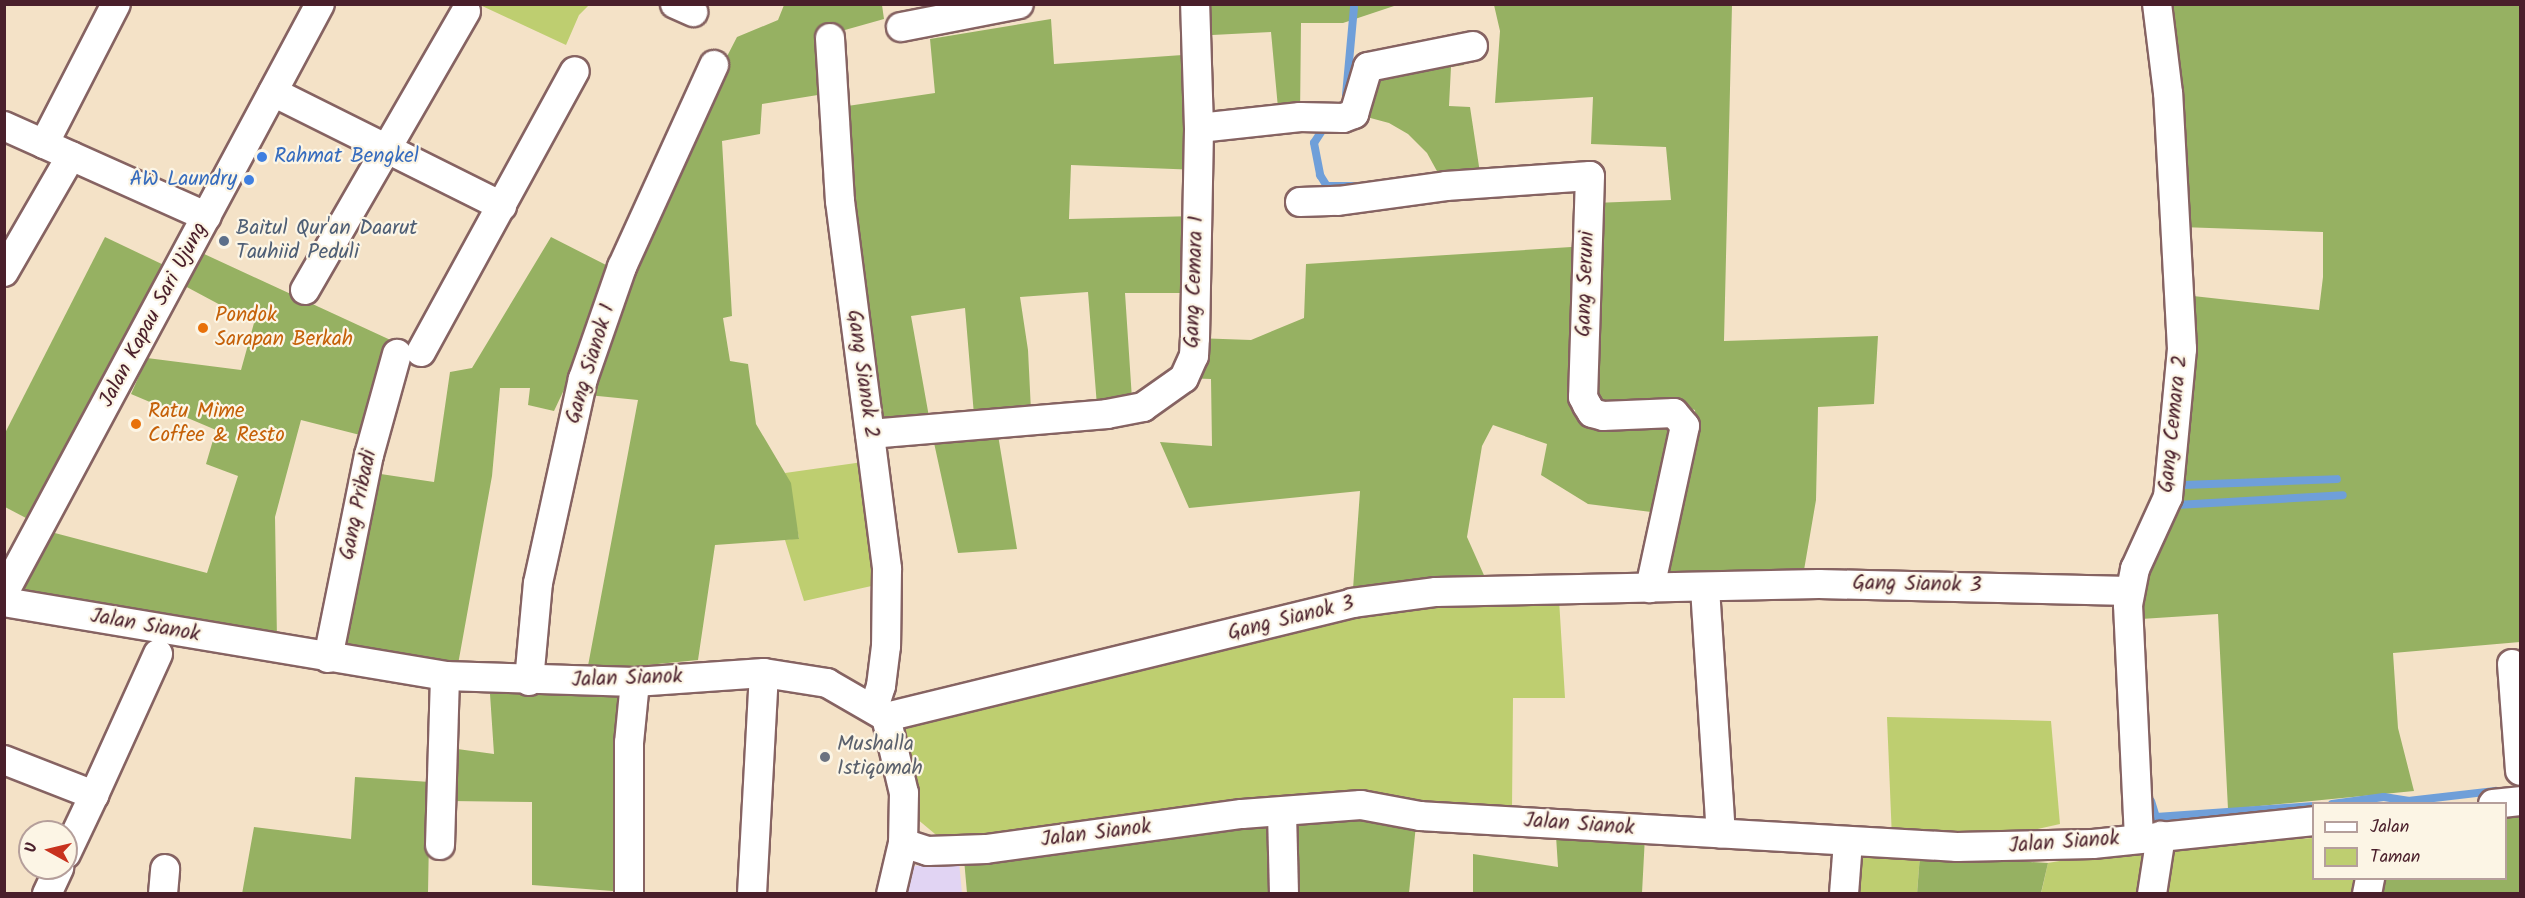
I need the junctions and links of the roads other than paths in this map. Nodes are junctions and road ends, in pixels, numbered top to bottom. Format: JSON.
{"nodes":[{"id":1,"x":116,"y":4,"type":"edge"},
{"id":2,"x":320,"y":4,"type":"edge"},
{"id":3,"x":1019,"y":4,"type":"edge"},
{"id":4,"x":1195,"y":4,"type":"edge"},
{"id":5,"x":2157,"y":4,"type":"edge"},
{"id":6,"x":466,"y":11,"type":"dead end"},
{"id":7,"x":901,"y":27,"type":"dead end"},
{"id":8,"x":830,"y":38,"type":"dead end"},
{"id":9,"x":1473,"y":46,"type":"dead end"},
{"id":10,"x":714,"y":65,"type":"dead end"},
{"id":11,"x":575,"y":71,"type":"dead end"},
{"id":12,"x":273,"y":92,"type":"junction"},
{"id":13,"x":4,"y":126,"type":"edge"},
{"id":14,"x":1199,"y":128,"type":"junction"},
{"id":15,"x":44,"y":144,"type":"junction"},
{"id":16,"x":386,"y":150,"type":"junction"},
{"id":17,"x":71,"y":156,"type":"junction"},
{"id":18,"x":1300,"y":202,"type":"dead end"},
{"id":19,"x":502,"y":206,"type":"junction"},
{"id":20,"x":207,"y":217,"type":"junction"},
{"id":21,"x":4,"y":272,"type":"edge"},
{"id":22,"x":305,"y":290,"type":"dead end"},
{"id":23,"x":870,"y":434,"type":"junction"},
{"id":24,"x":1650,"y":588,"type":"junction"},
{"id":25,"x":1705,"y":588,"type":"junction"},
{"id":26,"x":2130,"y":591,"type":"junction"},
{"id":27,"x":4,"y":593,"type":"edge"},
{"id":28,"x":4,"y":602,"type":"edge"},
{"id":29,"x":158,"y":654,"type":"dead end"},
{"id":30,"x":328,"y":658,"type":"junction"},
{"id":31,"x":2512,"y":664,"type":"dead end"},
{"id":32,"x":764,"y":673,"type":"junction"},
{"id":33,"x":445,"y":676,"type":"junction"},
{"id":34,"x":529,"y":681,"type":"junction"},
{"id":35,"x":635,"y":682,"type":"junction"},
{"id":36,"x":880,"y":713,"type":"junction"},
{"id":37,"x":4,"y":760,"type":"edge"},
{"id":38,"x":2520,"y":771,"type":"edge"},
{"id":39,"x":94,"y":795,"type":"junction"},
{"id":40,"x":1282,"y":812,"type":"junction"},
{"id":41,"x":2312,"y":821,"type":"edge"},
{"id":42,"x":78,"y":829,"type":"edge"},
{"id":43,"x":1721,"y":833,"type":"junction"},
{"id":44,"x":2150,"y":837,"type":"junction"},
{"id":45,"x":1848,"y":842,"type":"junction"},
{"id":46,"x":903,"y":843,"type":"junction"},
{"id":47,"x":441,"y":845,"type":"dead end"},
{"id":48,"x":53,"y":880,"type":"edge"},
{"id":49,"x":47,"y":894,"type":"edge"},
{"id":50,"x":629,"y":894,"type":"edge"},
{"id":51,"x":752,"y":894,"type":"edge"},
{"id":52,"x":891,"y":894,"type":"edge"},
{"id":53,"x":1284,"y":894,"type":"edge"},
{"id":54,"x":1844,"y":894,"type":"edge"},
{"id":55,"x":2152,"y":894,"type":"edge"}],
"edges":[{"from":1,"to":15,"type":"street"},
{"from":2,"to":12,"type":"street","name":"Jalan Kapau Sari Ujung"},
{"from":3,"to":7,"type":"street"},
{"from":4,"to":14,"type":"street","name":"Gang Cemara 1"},
{"from":5,"to":26,"type":"street","name":"Gang Cemara 2"},
{"from":6,"to":16,"type":"street"},
{"from":8,"to":23,"type":"street","name":"Gang Sianok 2"},
{"from":9,"to":14,"type":"street"},
{"from":10,"to":34,"type":"street","name":"Gang Sianok 1"},
{"from":11,"to":19,"type":"street","name":"Gang Pribadi"},
{"from":12,"to":16,"type":"street"},
{"from":12,"to":20,"type":"street","name":"Jalan Kapau Sari Ujung"},
{"from":13,"to":15,"type":"street"},
{"from":14,"to":23,"type":"street","name":"Gang Cemara 1"},
{"from":15,"to":17,"type":"street"},
{"from":16,"to":19,"type":"street"},
{"from":16,"to":22,"type":"street"},
{"from":17,"to":20,"type":"street"},
{"from":17,"to":21,"type":"street"},
{"from":18,"to":24,"type":"street","name":"Gang Seruni"},
{"from":19,"to":30,"type":"street","name":"Gang Pribadi"},
{"from":20,"to":27,"type":"street","name":"Jalan Kapau Sari Ujung"},
{"from":23,"to":36,"type":"street","name":"Gang Sianok 2"},
{"from":24,"to":25,"type":"street","name":"Gang Sianok 3"},
{"from":24,"to":36,"type":"street","name":"Gang Sianok 3"},
{"from":25,"to":26,"type":"street","name":"Gang Sianok 3"},
{"from":25,"to":43,"type":"street"},
{"from":26,"to":44,"type":"street","name":"Gang Cemara 2"},
{"from":28,"to":30,"type":"street","name":"Jalan Sianok"},
{"from":29,"to":39,"type":"street"},
{"from":30,"to":33,"type":"street","name":"Jalan Sianok"},
{"from":31,"to":38,"type":"street"},
{"from":32,"to":35,"type":"street","name":"Jalan Sianok"},
{"from":32,"to":36,"type":"street","name":"Jalan Sianok"},
{"from":32,"to":51,"type":"street"},
{"from":33,"to":34,"type":"street","name":"Jalan Sianok"},
{"from":33,"to":47,"type":"street"},
{"from":34,"to":35,"type":"street","name":"Jalan Sianok"},
{"from":35,"to":50,"type":"street"},
{"from":36,"to":46,"type":"street"},
{"from":37,"to":39,"type":"street"},
{"from":39,"to":42,"type":"street"},
{"from":40,"to":43,"type":"street","name":"Jalan Sianok"},
{"from":40,"to":46,"type":"street","name":"Jalan Sianok"},
{"from":40,"to":53,"type":"street"},
{"from":41,"to":44,"type":"street","name":"Jalan Sianok"},
{"from":43,"to":45,"type":"street","name":"Jalan Sianok"},
{"from":44,"to":45,"type":"street","name":"Jalan Sianok"},
{"from":44,"to":55,"type":"street","name":"Gang Cemara 2"},
{"from":45,"to":54,"type":"street"},
{"from":46,"to":52,"type":"street"},
{"from":48,"to":49,"type":"street"}]}
